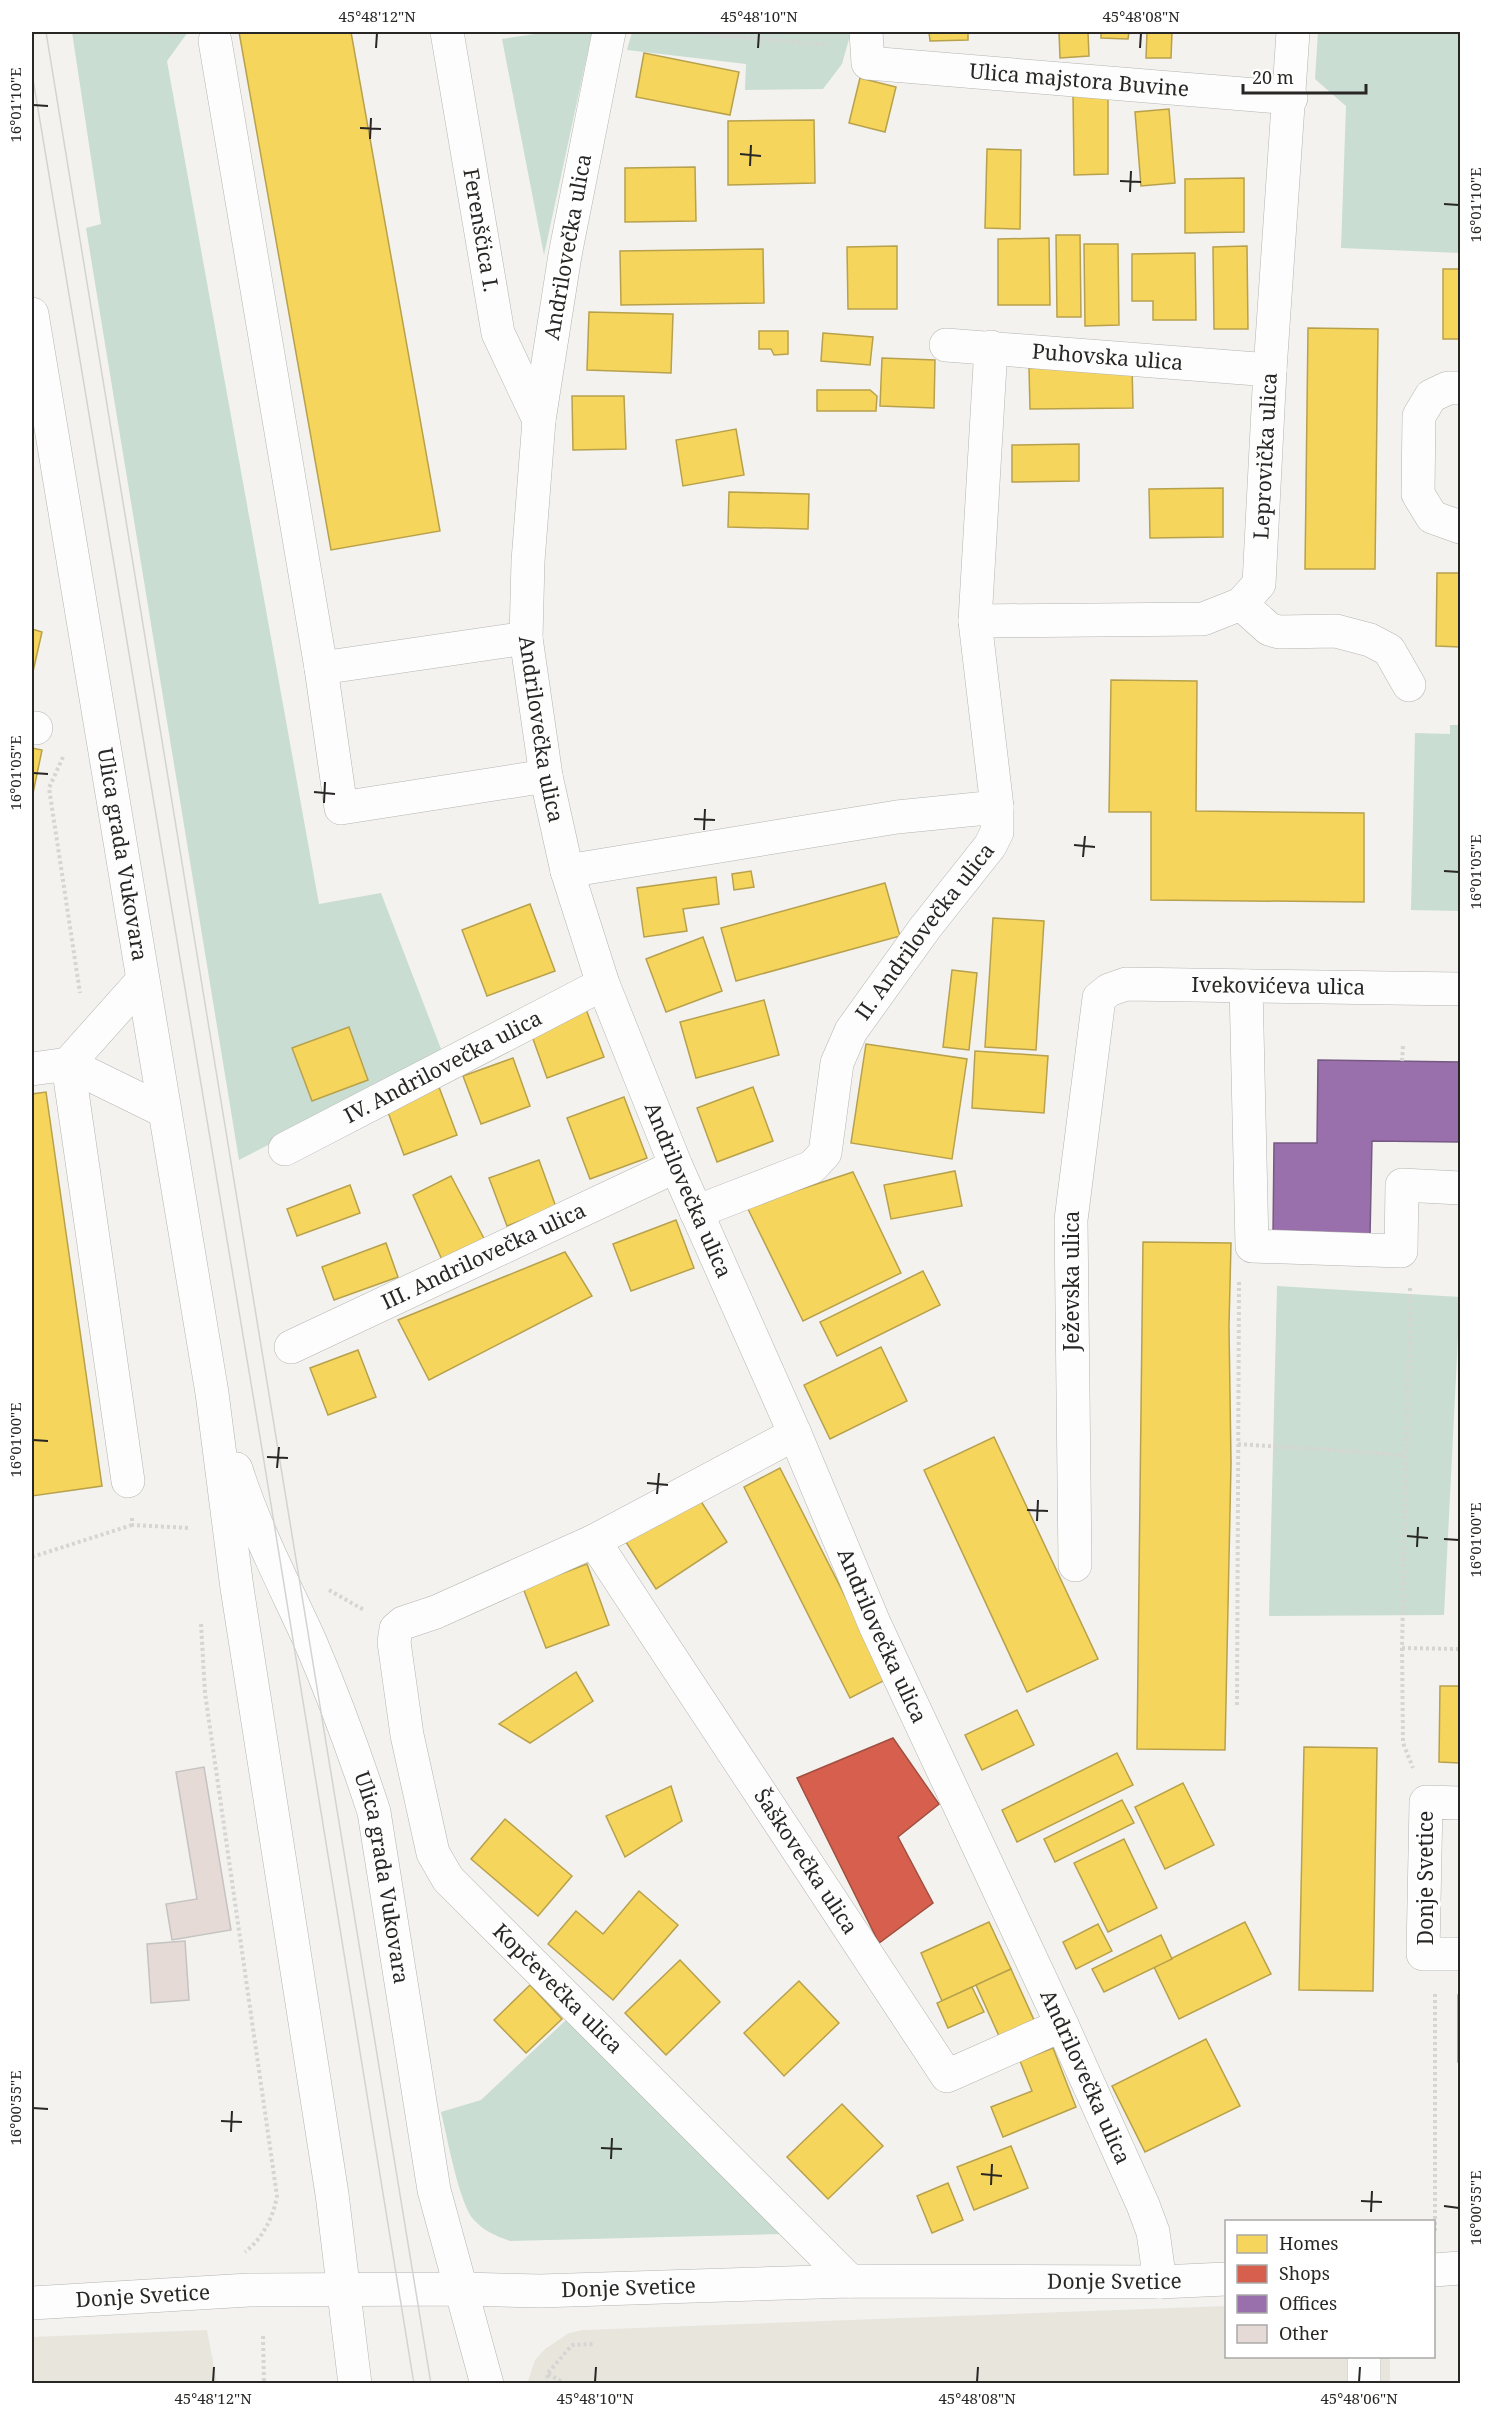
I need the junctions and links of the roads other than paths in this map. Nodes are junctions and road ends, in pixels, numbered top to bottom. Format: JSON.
{"nodes":[{"id":1,"x":447,"y":32,"type":"edge"},
{"id":2,"x":609,"y":32,"type":"edge"},
{"id":3,"x":1293,"y":32,"type":"edge"},
{"id":4,"x":215,"y":40,"type":"dead end"},
{"id":5,"x":867,"y":48,"type":"edge"},
{"id":6,"x":1291,"y":98,"type":"junction"},
{"id":7,"x":32,"y":314,"type":"edge"},
{"id":8,"x":946,"y":345,"type":"dead end"},
{"id":9,"x":992,"y":347,"type":"junction"},
{"id":10,"x":1270,"y":370,"type":"junction"},
{"id":11,"x":1461,"y":388,"type":"edge"},
{"id":12,"x":539,"y":420,"type":"junction"},
{"id":13,"x":1461,"y":527,"type":"edge"},
{"id":14,"x":1241,"y":604,"type":"junction"},
{"id":15,"x":975,"y":621,"type":"junction"},
{"id":16,"x":526,"y":638,"type":"junction"},
{"id":17,"x":321,"y":669,"type":"junction"},
{"id":18,"x":1409,"y":686,"type":"dead end"},
{"id":19,"x":546,"y":776,"type":"junction"},
{"id":20,"x":997,"y":807,"type":"junction"},
{"id":21,"x":567,"y":871,"type":"junction"},
{"id":22,"x":142,"y":981,"type":"junction"},
{"id":23,"x":603,"y":984,"type":"junction"},
{"id":24,"x":1246,"y":986,"type":"junction"},
{"id":25,"x":1461,"y":989,"type":"edge"},
{"id":26,"x":1099,"y":998,"type":"joint"},
{"id":27,"x":68,"y":1064,"type":"junction"},
{"id":28,"x":32,"y":1069,"type":"edge"},
{"id":29,"x":164,"y":1111,"type":"junction"},
{"id":30,"x":285,"y":1149,"type":"dead end"},
{"id":31,"x":676,"y":1166,"type":"junction"},
{"id":32,"x":1461,"y":1188,"type":"edge"},
{"id":33,"x":696,"y":1212,"type":"junction"},
{"id":34,"x":291,"y":1347,"type":"dead end"},
{"id":35,"x":213,"y":1393,"type":"junction"},
{"id":36,"x":795,"y":1434,"type":"junction"},
{"id":37,"x":128,"y":1481,"type":"road end"},
{"id":38,"x":594,"y":1541,"type":"junction"},
{"id":39,"x":1075,"y":1565,"type":"dead end"},
{"id":40,"x":1461,"y":1803,"type":"edge"},
{"id":41,"x":1461,"y":1954,"type":"edge"},
{"id":42,"x":1062,"y":2025,"type":"junction"},
{"id":43,"x":1461,"y":2268,"type":"edge"},
{"id":44,"x":1435,"y":2270,"type":"edge"},
{"id":45,"x":1225,"y":2279,"type":"edge"},
{"id":46,"x":850,"y":2281,"type":"junction"},
{"id":47,"x":1160,"y":2282,"type":"junction"},
{"id":48,"x":462,"y":2289,"type":"junction"},
{"id":49,"x":346,"y":2290,"type":"junction"},
{"id":50,"x":32,"y":2303,"type":"edge"},
{"id":51,"x":1364,"y":2358,"type":"edge"},
{"id":52,"x":355,"y":2384,"type":"edge"},
{"id":53,"x":487,"y":2384,"type":"edge"},
{"id":54,"x":1364,"y":2384,"type":"edge"}],
"edges":[{"from":1,"to":12,"type":"street","name":"Ferenščica I."},
{"from":2,"to":12,"type":"street","name":"Andrilovečka ulica"},
{"from":3,"to":6,"type":"street","name":"Leprovička ulica"},
{"from":4,"to":17,"type":"street"},
{"from":5,"to":6,"type":"street","name":"Ulica majstora Buvine"},
{"from":6,"to":10,"type":"street","name":"Leprovička ulica"},
{"from":7,"to":22,"type":"street","name":"Ulica grada Vukovara"},
{"from":8,"to":9,"type":"street","name":"Puhovska ulica"},
{"from":9,"to":10,"type":"street","name":"Puhovska ulica"},
{"from":9,"to":15,"type":"street","name":"II. Andrilovečka ulica"},
{"from":10,"to":14,"type":"street","name":"Leprovička ulica"},
{"from":11,"to":13,"type":"street"},
{"from":12,"to":16,"type":"street","name":"Andrilovečka ulica"},
{"from":14,"to":15,"type":"street"},
{"from":14,"to":18,"type":"street"},
{"from":15,"to":20,"type":"street","name":"II. Andrilovečka ulica"},
{"from":16,"to":17,"type":"street"},
{"from":16,"to":19,"type":"street","name":"Andrilovečka ulica"},
{"from":17,"to":19,"type":"street"},
{"from":19,"to":21,"type":"street","name":"Andrilovečka ulica"},
{"from":20,"to":21,"type":"street"},
{"from":20,"to":33,"type":"street","name":"II. Andrilovečka ulica"},
{"from":21,"to":23,"type":"street","name":"Andrilovečka ulica"},
{"from":22,"to":27,"type":"street"},
{"from":22,"to":29,"type":"street","name":"Ulica grada Vukovara"},
{"from":23,"to":30,"type":"street","name":"IV. Andrilovečka ulica"},
{"from":23,"to":31,"type":"street","name":"Andrilovečka ulica"},
{"from":24,"to":25,"type":"street","name":"Ivekovićeva ulica"},
{"from":24,"to":26,"type":"street","name":"Ivekovićeva ulica"},
{"from":24,"to":32,"type":"street"},
{"from":26,"to":39,"type":"street","name":"Ježevska ulica"},
{"from":27,"to":28,"type":"street"},
{"from":27,"to":29,"type":"street"},
{"from":27,"to":37,"type":"street"},
{"from":29,"to":35,"type":"street","name":"Ulica grada Vukovara"},
{"from":31,"to":33,"type":"street","name":"Andrilovečka ulica"},
{"from":31,"to":34,"type":"street","name":"III. Andrilovečka ulica"},
{"from":33,"to":36,"type":"street","name":"Andrilovečka ulica"},
{"from":35,"to":48,"type":"street","name":"Ulica grada Vukovara"},
{"from":35,"to":49,"type":"street","name":"Ulica grada Vukovara"},
{"from":36,"to":38,"type":"street"},
{"from":36,"to":42,"type":"street","name":"Andrilovečka ulica"},
{"from":38,"to":42,"type":"street","name":"Šaškovečka ulica"},
{"from":38,"to":46,"type":"street","name":"Kopčevečka ulica"},
{"from":40,"to":41,"type":"street","name":"Donje Svetice"},
{"from":42,"to":47,"type":"street","name":"Andrilovečka ulica"},
{"from":43,"to":44,"type":"street"},
{"from":45,"to":47,"type":"street","name":"Donje Svetice"},
{"from":46,"to":47,"type":"street","name":"Donje Svetice"},
{"from":46,"to":48,"type":"street","name":"Donje Svetice"},
{"from":48,"to":49,"type":"street","name":"Donje Svetice"},
{"from":48,"to":53,"type":"street","name":"Ulica grada Vukovara"},
{"from":49,"to":50,"type":"street","name":"Donje Svetice"},
{"from":49,"to":52,"type":"street","name":"Ulica grada Vukovara"},
{"from":51,"to":54,"type":"street"}]}
